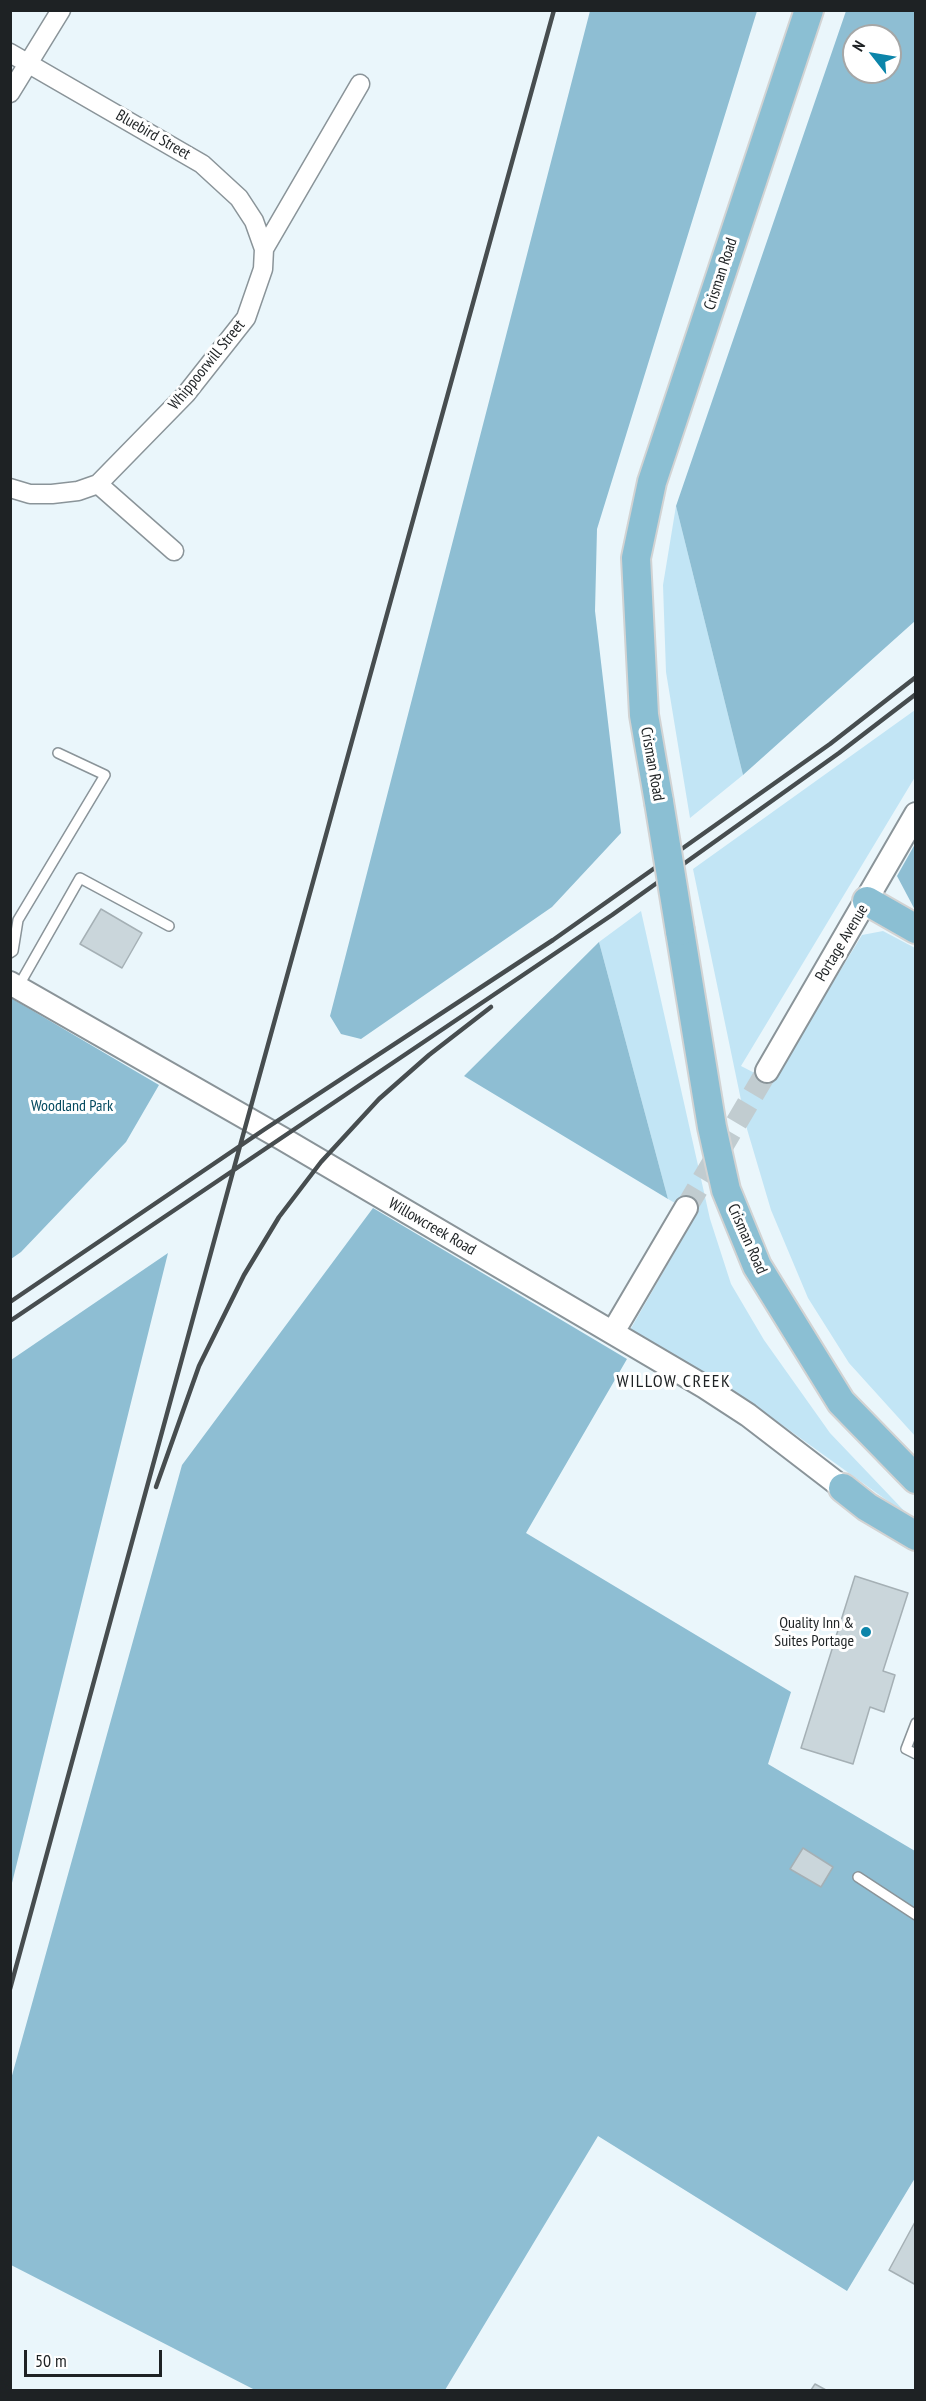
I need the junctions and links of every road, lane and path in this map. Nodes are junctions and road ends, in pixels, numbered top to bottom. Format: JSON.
{"nodes":[{"id":1,"x":61,"y":10,"type":"edge"},
{"id":2,"x":809,"y":10,"type":"edge"},
{"id":3,"x":10,"y":53,"type":"edge"},
{"id":4,"x":28,"y":63,"type":"junction"},
{"id":5,"x":360,"y":84,"type":"dead end"},
{"id":6,"x":10,"y":93,"type":"edge"},
{"id":7,"x":264,"y":249,"type":"junction"},
{"id":8,"x":98,"y":484,"type":"junction"},
{"id":9,"x":10,"y":488,"type":"edge"},
{"id":10,"x":174,"y":551,"type":"dead end"},
{"id":11,"x":58,"y":753,"type":"dead end"},
{"id":12,"x":915,"y":814,"type":"edge"},
{"id":13,"x":867,"y":901,"type":"junction"},
{"id":14,"x":170,"y":926,"type":"dead end"},
{"id":15,"x":915,"y":929,"type":"edge"},
{"id":16,"x":10,"y":953,"type":"edge"},
{"id":17,"x":14,"y":985,"type":"edge"},
{"id":18,"x":767,"y":1071,"type":"tunnel mouth"},
{"id":19,"x":686,"y":1208,"type":"tunnel mouth"},
{"id":20,"x":613,"y":1332,"type":"junction"},
{"id":21,"x":915,"y":1479,"type":"edge"},
{"id":22,"x":843,"y":1488,"type":"joint"},
{"id":23,"x":915,"y":1536,"type":"edge"},
{"id":24,"x":915,"y":1723,"type":"edge"},
{"id":25,"x":915,"y":1754,"type":"edge"},
{"id":26,"x":858,"y":1877,"type":"dead end"},
{"id":27,"x":915,"y":1915,"type":"edge"}],
"edges":[{"from":1,"to":4,"type":"street"},
{"from":2,"to":21,"type":"main road","name":"Crisman Road","bridge":true},
{"from":3,"to":4,"type":"street","name":"Bluebird Street"},
{"from":4,"to":6,"type":"street"},
{"from":4,"to":7,"type":"street","name":"Bluebird Street"},
{"from":5,"to":7,"type":"street","name":"Whippoorwill Street"},
{"from":7,"to":8,"type":"street","name":"Whippoorwill Street"},
{"from":8,"to":9,"type":"street"},
{"from":8,"to":10,"type":"street"},
{"from":11,"to":16,"type":"lane"},
{"from":12,"to":13,"type":"street","name":"Portage Avenue"},
{"from":13,"to":15,"type":"main road"},
{"from":13,"to":18,"type":"street","name":"Portage Avenue"},
{"from":14,"to":17,"type":"lane"},
{"from":17,"to":20,"type":"street","name":"Willowcreek Road"},
{"from":19,"to":20,"type":"street"},
{"from":20,"to":22,"type":"street","name":"Willowcreek Road"},
{"from":22,"to":23,"type":"main road"},
{"from":24,"to":25,"type":"lane"},
{"from":26,"to":27,"type":"lane"}]}
